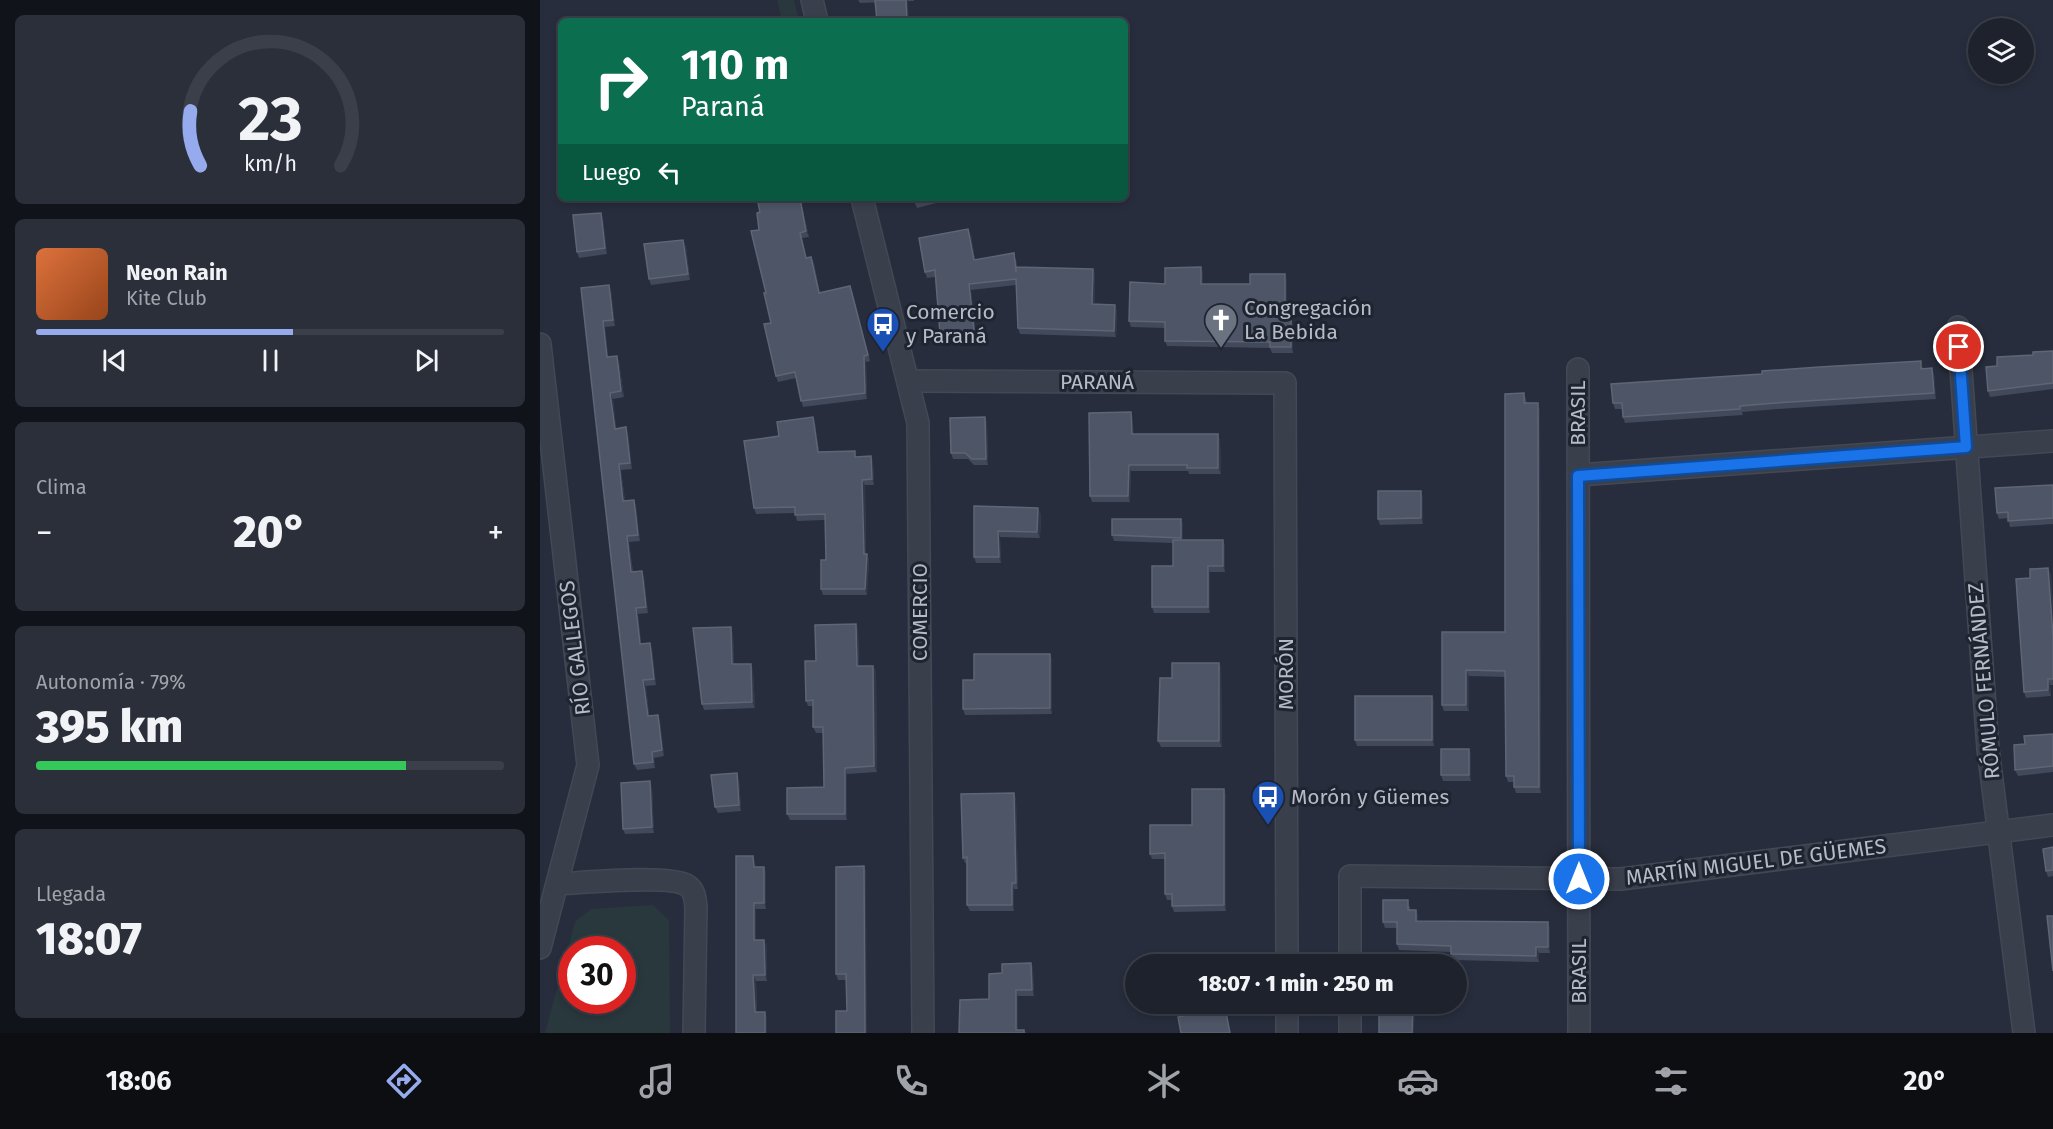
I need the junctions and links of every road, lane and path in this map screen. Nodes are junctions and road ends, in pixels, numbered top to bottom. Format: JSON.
{"nodes":[{"id":1,"x":812,"y":0,"type":"edge"},
{"id":2,"x":817,"y":18,"type":"edge"},
{"id":3,"x":863,"y":201,"type":"edge"},
{"id":4,"x":1958,"y":327,"type":"dead end"},
{"id":5,"x":540,"y":344,"type":"edge"},
{"id":6,"x":1578,"y":369,"type":"dead end"},
{"id":7,"x":909,"y":381,"type":"junction"},
{"id":8,"x":1285,"y":382,"type":"joint"},
{"id":9,"x":2053,"y":441,"type":"edge"},
{"id":10,"x":1966,"y":447,"type":"junction"},
{"id":11,"x":1578,"y":476,"type":"junction"},
{"id":12,"x":2053,"y":825,"type":"edge"},
{"id":13,"x":1999,"y":832,"type":"junction"},
{"id":14,"x":1579,"y":879,"type":"junction"},
{"id":15,"x":557,"y":884,"type":"junction"},
{"id":16,"x":540,"y":948,"type":"edge"},
{"id":17,"x":1287,"y":954,"type":"edge"},
{"id":18,"x":1350,"y":954,"type":"edge"},
{"id":19,"x":1287,"y":1014,"type":"edge"},
{"id":20,"x":1350,"y":1014,"type":"edge"},
{"id":21,"x":694,"y":1033,"type":"edge"},
{"id":22,"x":923,"y":1033,"type":"edge"},
{"id":23,"x":1287,"y":1033,"type":"edge"},
{"id":24,"x":1350,"y":1033,"type":"edge"},
{"id":25,"x":1579,"y":1033,"type":"edge"},
{"id":26,"x":2025,"y":1033,"type":"edge"}],
"edges":[{"from":1,"to":2,"type":"street"},
{"from":3,"to":7,"type":"street","name":"COMERCIO"},
{"from":4,"to":10,"type":"street","name":"RÓMULO FERNÁNDEZ"},
{"from":5,"to":15,"type":"street","name":"RÍO GALLEGOS"},
{"from":6,"to":11,"type":"street","name":"BRASIL"},
{"from":7,"to":8,"type":"street","name":"PARANÁ"},
{"from":7,"to":22,"type":"street","name":"COMERCIO"},
{"from":8,"to":17,"type":"street","name":"MORÓN"},
{"from":9,"to":10,"type":"street"},
{"from":10,"to":11,"type":"street"},
{"from":10,"to":13,"type":"street","name":"RÓMULO FERNÁNDEZ"},
{"from":11,"to":14,"type":"street","name":"BRASIL"},
{"from":12,"to":13,"type":"street","name":"MARTÍN MIGUEL DE GÜEMES"},
{"from":13,"to":14,"type":"street","name":"MARTÍN MIGUEL DE GÜEMES"},
{"from":13,"to":26,"type":"street","name":"RÓMULO FERNÁNDEZ"},
{"from":14,"to":18,"type":"street","name":"MARTÍN MIGUEL DE GÜEMES"},
{"from":14,"to":25,"type":"street","name":"BRASIL"},
{"from":15,"to":16,"type":"street","name":"RÍO GALLEGOS"},
{"from":15,"to":21,"type":"street"},
{"from":19,"to":23,"type":"street"},
{"from":20,"to":24,"type":"street"}]}
